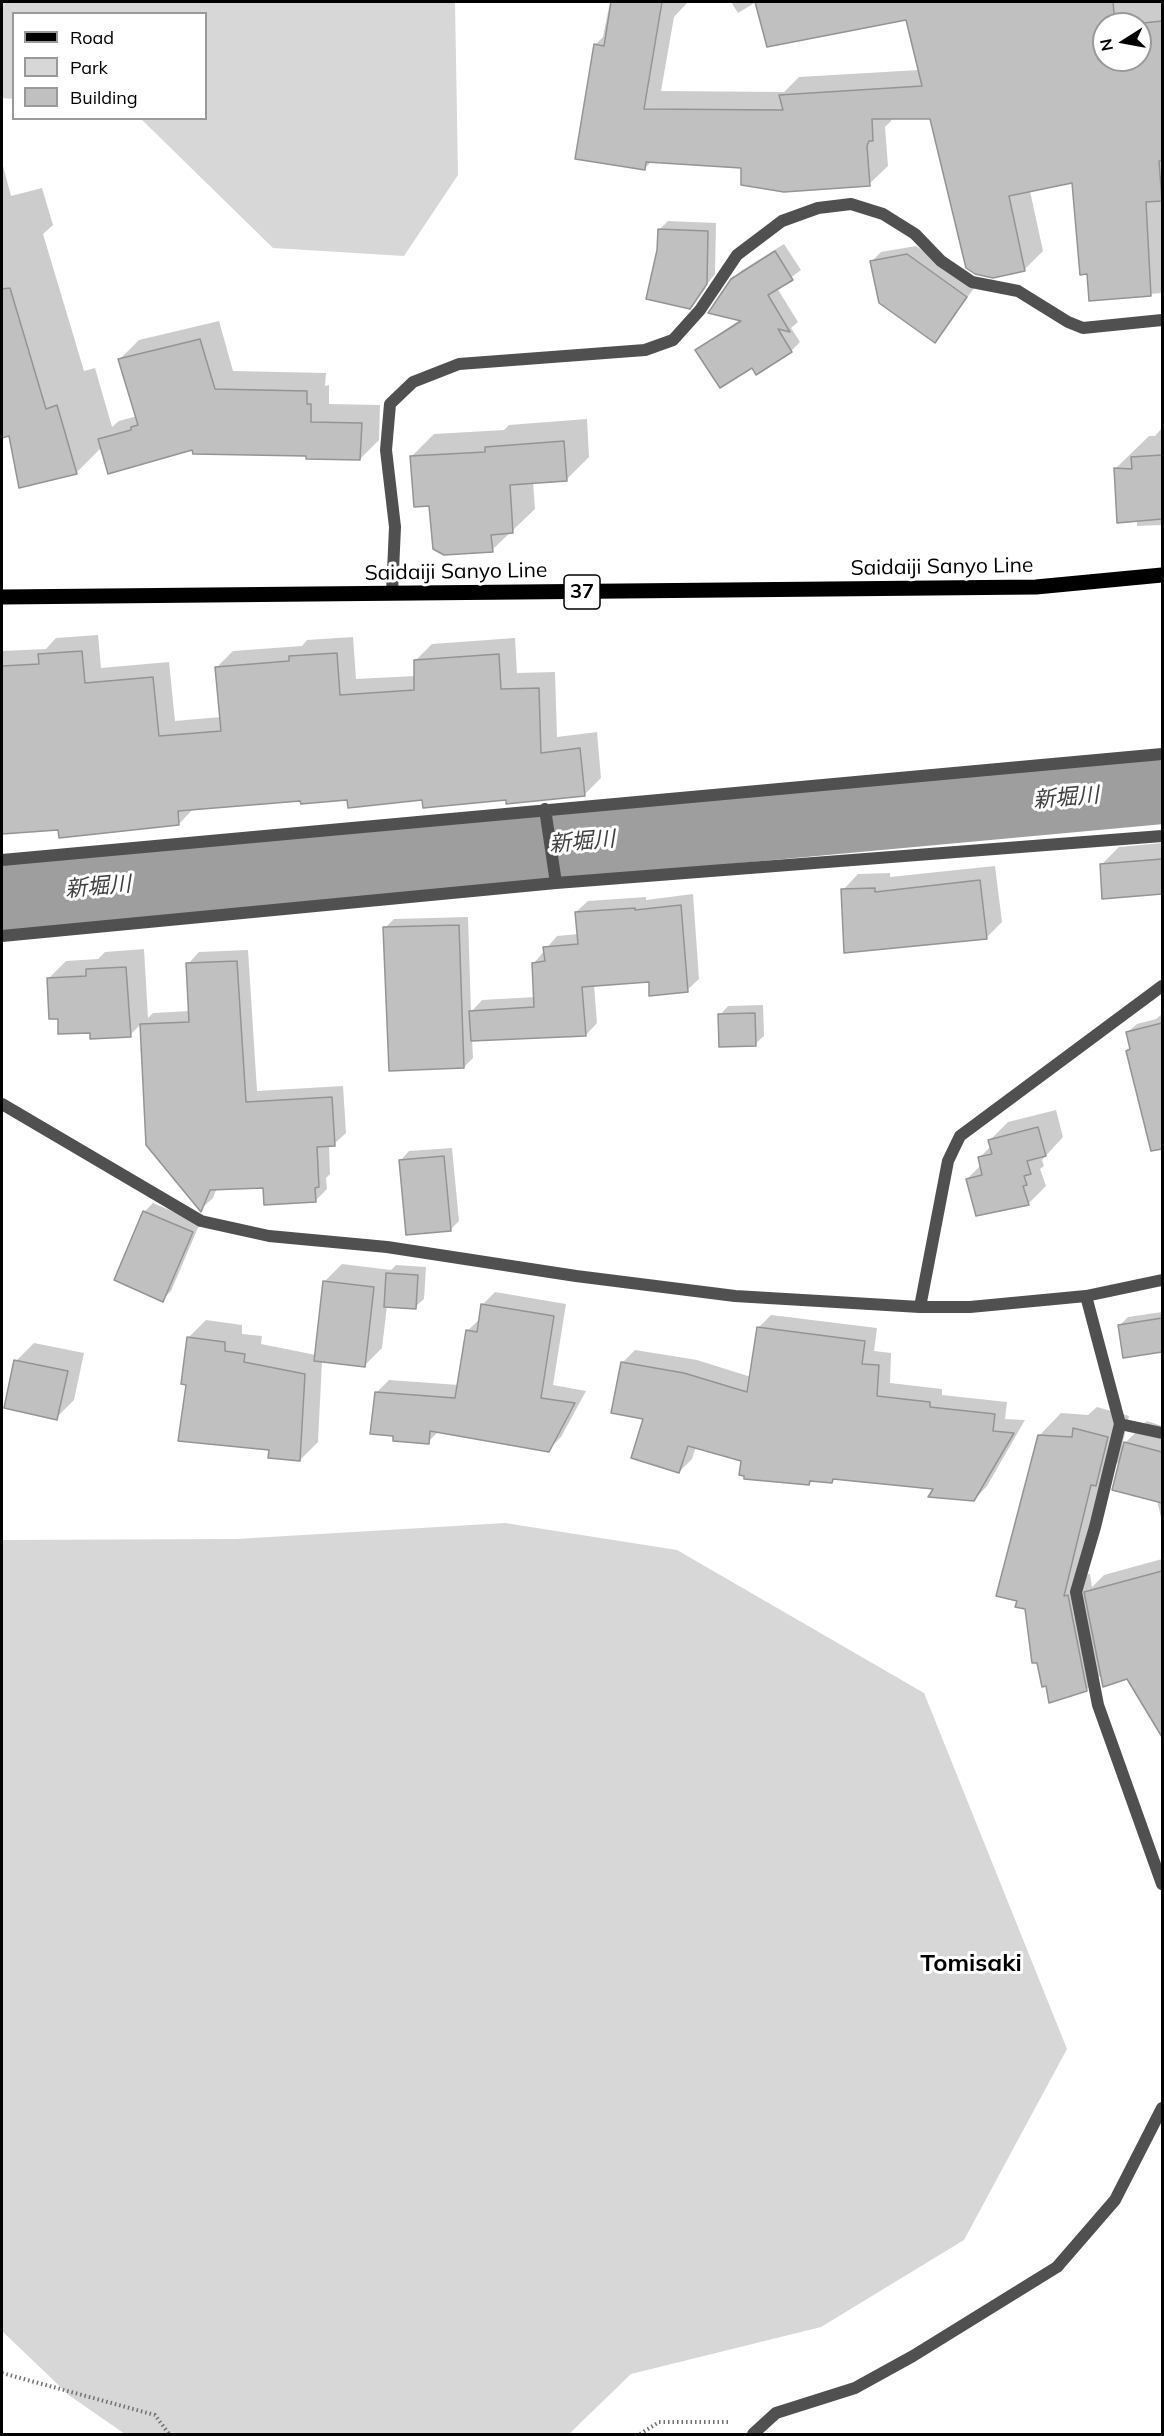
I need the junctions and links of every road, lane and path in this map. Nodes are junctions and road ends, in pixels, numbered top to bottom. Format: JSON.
{"nodes":[{"id":1,"x":1162,"y":320,"type":"edge"},
{"id":2,"x":1162,"y":575,"type":"edge"},
{"id":3,"x":392,"y":593,"type":"junction"},
{"id":4,"x":2,"y":597,"type":"edge"},
{"id":5,"x":1162,"y":754,"type":"edge"},
{"id":6,"x":546,"y":815,"type":"junction"},
{"id":7,"x":1162,"y":836,"type":"edge"},
{"id":8,"x":2,"y":860,"type":"edge"},
{"id":9,"x":556,"y":883,"type":"junction"},
{"id":10,"x":2,"y":936,"type":"edge"},
{"id":11,"x":1162,"y":986,"type":"edge"},
{"id":12,"x":2,"y":1104,"type":"edge"},
{"id":13,"x":1162,"y":1280,"type":"edge"},
{"id":14,"x":1086,"y":1296,"type":"junction"},
{"id":15,"x":920,"y":1307,"type":"junction"},
{"id":16,"x":1120,"y":1424,"type":"junction"},
{"id":17,"x":1162,"y":1433,"type":"edge"},
{"id":18,"x":1162,"y":1884,"type":"edge"},
{"id":19,"x":1162,"y":2108,"type":"edge"},
{"id":20,"x":2,"y":2373,"type":"edge"},
{"id":21,"x":169,"y":2434,"type":"edge"},
{"id":22,"x":640,"y":2434,"type":"edge"},
{"id":23,"x":753,"y":2434,"type":"edge"}],
"edges":[{"from":1,"to":3,"type":"street"},
{"from":2,"to":3,"type":"main road","name":"Saidaiji Sanyo Line","number":"37"},
{"from":3,"to":4,"type":"main road","name":"Saidaiji Sanyo Line","number":"37"},
{"from":5,"to":6,"type":"street"},
{"from":6,"to":8,"type":"street"},
{"from":6,"to":9,"type":"street"},
{"from":7,"to":9,"type":"street"},
{"from":9,"to":10,"type":"street"},
{"from":11,"to":15,"type":"street"},
{"from":12,"to":15,"type":"street"},
{"from":13,"to":14,"type":"street"},
{"from":14,"to":15,"type":"street"},
{"from":14,"to":16,"type":"street"},
{"from":16,"to":17,"type":"street"},
{"from":16,"to":18,"type":"street"},
{"from":19,"to":23,"type":"street"},
{"from":20,"to":21,"type":"path"},
{"from":22,"to":23,"type":"path"}]}
